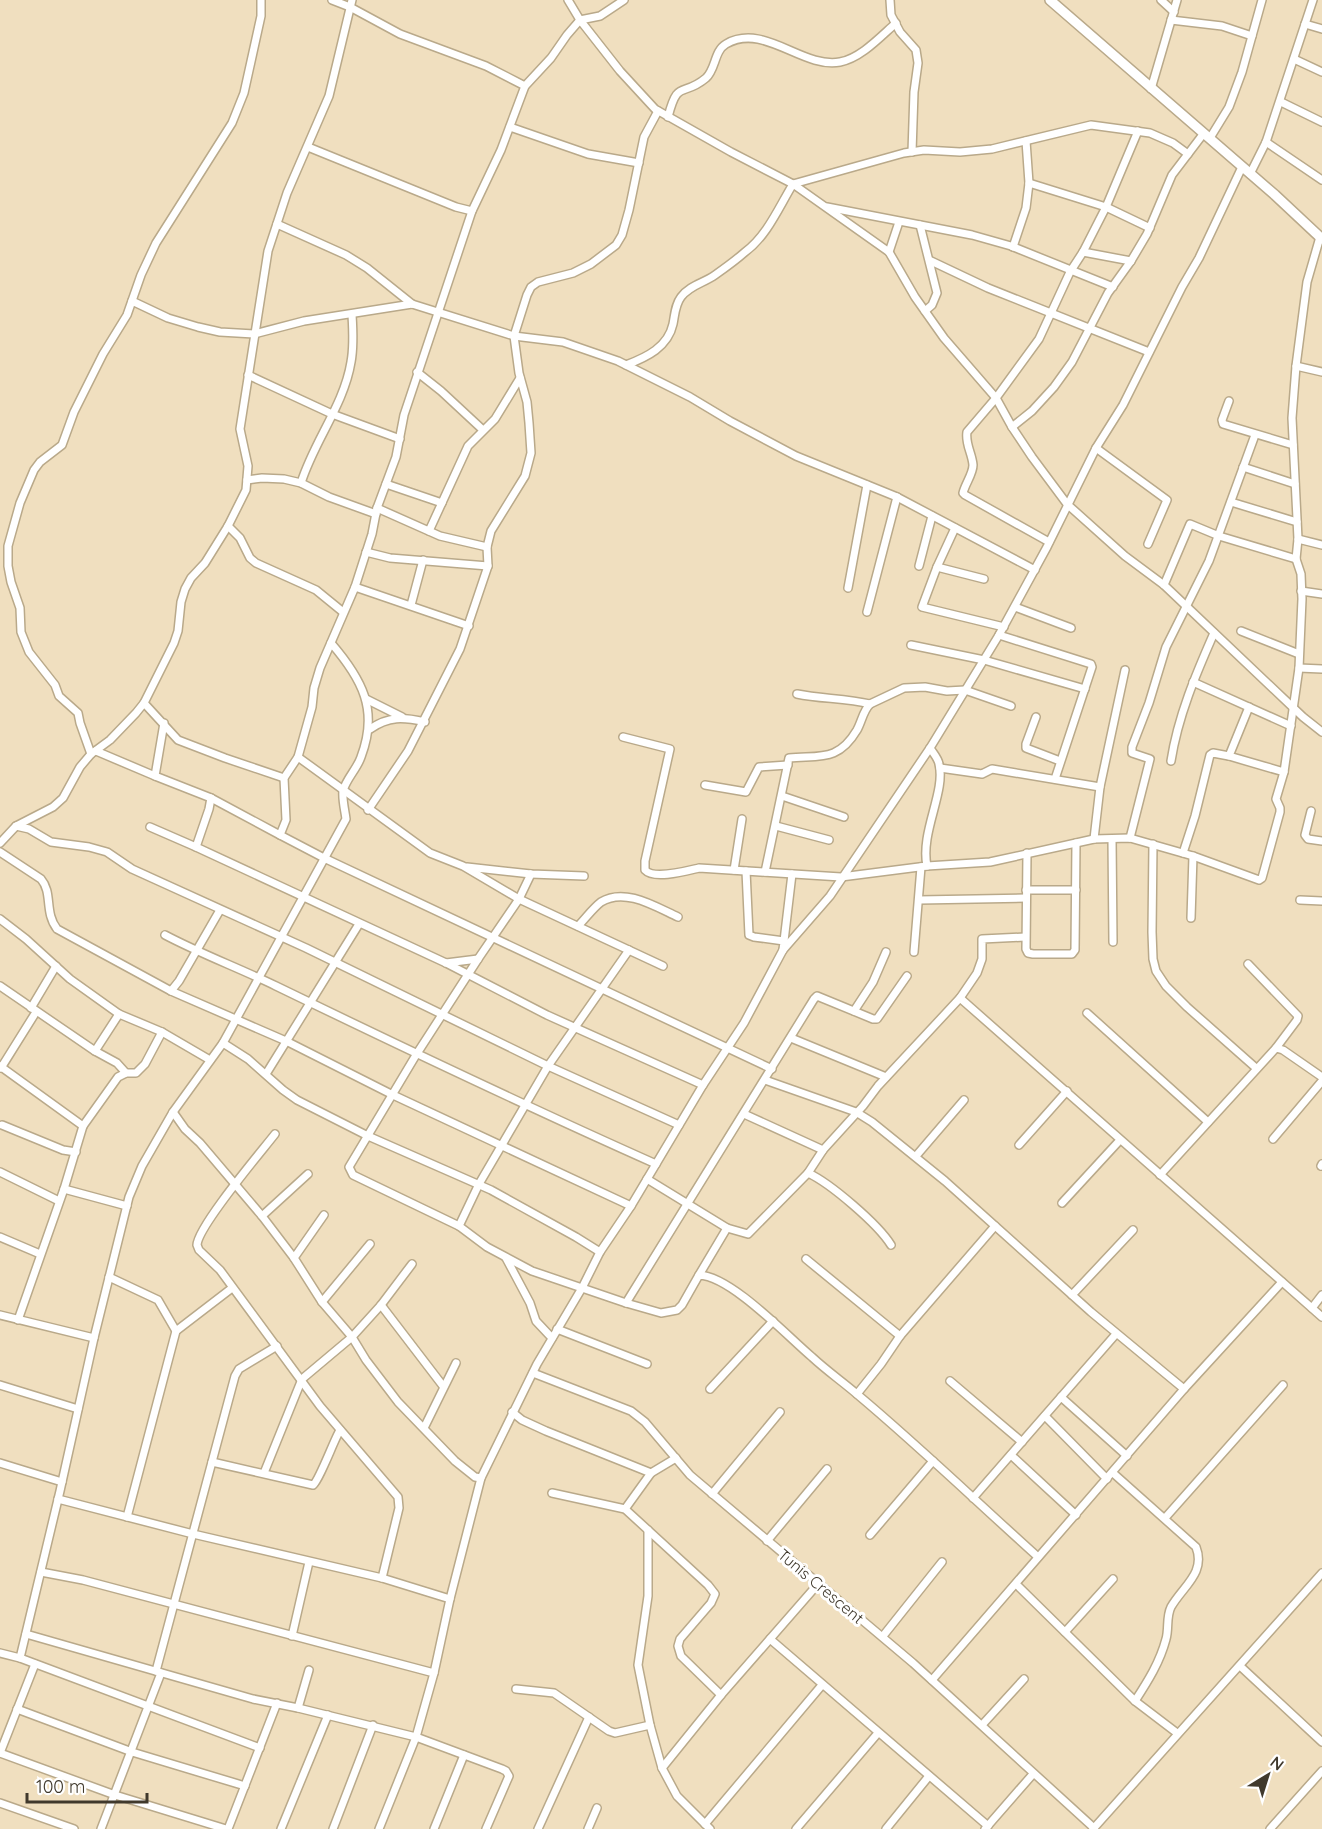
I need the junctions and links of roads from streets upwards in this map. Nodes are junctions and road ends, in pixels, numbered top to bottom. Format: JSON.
{"nodes":[{"id":1,"x":261,"y":0,"type":"edge"},
{"id":2,"x":332,"y":0,"type":"edge"},
{"id":3,"x":568,"y":0,"type":"edge"},
{"id":4,"x":624,"y":0,"type":"edge"},
{"id":5,"x":890,"y":0,"type":"edge"},
{"id":6,"x":1161,"y":0,"type":"edge"},
{"id":7,"x":1177,"y":0,"type":"edge"},
{"id":8,"x":1262,"y":0,"type":"edge"},
{"id":9,"x":1313,"y":0,"type":"edge"},
{"id":10,"x":1053,"y":1,"type":"edge"},
{"id":11,"x":351,"y":3,"type":"edge"},
{"id":12,"x":1174,"y":12,"type":"junction"},
{"id":13,"x":580,"y":20,"type":"junction"},
{"id":14,"x":1171,"y":20,"type":"junction"},
{"id":15,"x":896,"y":23,"type":"junction"},
{"id":16,"x":1305,"y":24,"type":"junction"},
{"id":17,"x":1322,"y":29,"type":"edge"},
{"id":18,"x":1252,"y":36,"type":"junction"},
{"id":19,"x":1294,"y":58,"type":"junction"},
{"id":20,"x":1322,"y":72,"type":"edge"},
{"id":21,"x":525,"y":86,"type":"junction"},
{"id":22,"x":1151,"y":89,"type":"junction"},
{"id":23,"x":1281,"y":102,"type":"junction"},
{"id":24,"x":658,"y":111,"type":"junction"},
{"id":25,"x":668,"y":117,"type":"junction"},
{"id":26,"x":1322,"y":122,"type":"edge"},
{"id":27,"x":510,"y":127,"type":"junction"},
{"id":28,"x":1138,"y":131,"type":"junction"},
{"id":29,"x":1207,"y":136,"type":"junction"},
{"id":30,"x":1026,"y":141,"type":"junction"},
{"id":31,"x":1266,"y":142,"type":"junction"},
{"id":32,"x":308,"y":147,"type":"junction"},
{"id":33,"x":912,"y":152,"type":"junction"},
{"id":34,"x":1188,"y":154,"type":"junction"},
{"id":35,"x":639,"y":163,"type":"junction"},
{"id":36,"x":1242,"y":167,"type":"junction"},
{"id":37,"x":1250,"y":174,"type":"junction"},
{"id":38,"x":1322,"y":180,"type":"edge"},
{"id":39,"x":1029,"y":183,"type":"junction"},
{"id":40,"x":793,"y":184,"type":"junction"},
{"id":41,"x":827,"y":207,"type":"junction"},
{"id":42,"x":1106,"y":207,"type":"junction"},
{"id":43,"x":472,"y":211,"type":"junction"},
{"id":44,"x":899,"y":222,"type":"junction"},
{"id":45,"x":276,"y":224,"type":"junction"},
{"id":46,"x":920,"y":225,"type":"junction"},
{"id":47,"x":1150,"y":228,"type":"junction"},
{"id":48,"x":1321,"y":238,"type":"edge"},
{"id":49,"x":1013,"y":247,"type":"junction"},
{"id":50,"x":889,"y":252,"type":"junction"},
{"id":51,"x":1083,"y":252,"type":"junction"},
{"id":52,"x":931,"y":261,"type":"junction"},
{"id":53,"x":1131,"y":261,"type":"junction"},
{"id":54,"x":1070,"y":272,"type":"junction"},
{"id":55,"x":1113,"y":287,"type":"junction"},
{"id":56,"x":132,"y":301,"type":"junction"},
{"id":57,"x":412,"y":304,"type":"junction"},
{"id":58,"x":925,"y":311,"type":"junction"},
{"id":59,"x":437,"y":312,"type":"junction"},
{"id":60,"x":1052,"y":314,"type":"junction"},
{"id":61,"x":352,"y":315,"type":"junction"},
{"id":62,"x":1089,"y":330,"type":"junction"},
{"id":63,"x":254,"y":334,"type":"junction"},
{"id":64,"x":514,"y":336,"type":"junction"},
{"id":65,"x":1149,"y":352,"type":"junction"},
{"id":66,"x":626,"y":365,"type":"junction"},
{"id":67,"x":1296,"y":366,"type":"junction"},
{"id":68,"x":417,"y":372,"type":"junction"},
{"id":69,"x":1322,"y":372,"type":"edge"},
{"id":70,"x":248,"y":375,"type":"junction"},
{"id":71,"x":520,"y":378,"type":"junction"},
{"id":72,"x":996,"y":398,"type":"junction"},
{"id":73,"x":1229,"y":401,"type":"dead end"},
{"id":74,"x":332,"y":414,"type":"junction"},
{"id":75,"x":1012,"y":428,"type":"junction"},
{"id":76,"x":483,"y":430,"type":"junction"},
{"id":77,"x":1255,"y":435,"type":"junction"},
{"id":78,"x":400,"y":439,"type":"junction"},
{"id":79,"x":1293,"y":445,"type":"junction"},
{"id":80,"x":1096,"y":448,"type":"junction"},
{"id":81,"x":1243,"y":467,"type":"junction"},
{"id":82,"x":247,"y":480,"type":"junction"},
{"id":83,"x":302,"y":483,"type":"junction"},
{"id":84,"x":386,"y":484,"type":"junction"},
{"id":85,"x":1295,"y":484,"type":"junction"},
{"id":86,"x":867,"y":485,"type":"junction"},
{"id":87,"x":897,"y":497,"type":"junction"},
{"id":88,"x":1231,"y":502,"type":"junction"},
{"id":89,"x":442,"y":503,"type":"junction"},
{"id":90,"x":1067,"y":504,"type":"junction"},
{"id":91,"x":376,"y":511,"type":"junction"},
{"id":92,"x":932,"y":516,"type":"junction"},
{"id":93,"x":1297,"y":522,"type":"junction"},
{"id":94,"x":228,"y":526,"type":"junction"},
{"id":95,"x":955,"y":528,"type":"junction"},
{"id":96,"x":429,"y":531,"type":"junction"},
{"id":97,"x":1219,"y":536,"type":"junction"},
{"id":98,"x":1298,"y":539,"type":"junction"},
{"id":99,"x":1049,"y":542,"type":"junction"},
{"id":100,"x":1148,"y":544,"type":"dead end"},
{"id":101,"x":1322,"y":545,"type":"edge"},
{"id":102,"x":487,"y":547,"type":"junction"},
{"id":103,"x":366,"y":552,"type":"junction"},
{"id":104,"x":1296,"y":559,"type":"junction"},
{"id":105,"x":423,"y":560,"type":"junction"},
{"id":106,"x":488,"y":566,"type":"junction"},
{"id":107,"x":919,"y":566,"type":"dead end"},
{"id":108,"x":937,"y":567,"type":"junction"},
{"id":109,"x":1035,"y":570,"type":"junction"},
{"id":110,"x":984,"y":579,"type":"dead end"},
{"id":111,"x":1164,"y":585,"type":"junction"},
{"id":112,"x":355,"y":587,"type":"junction"},
{"id":113,"x":848,"y":588,"type":"dead end"},
{"id":114,"x":1301,"y":591,"type":"junction"},
{"id":115,"x":1322,"y":594,"type":"edge"},
{"id":116,"x":411,"y":605,"type":"junction"},
{"id":117,"x":1186,"y":606,"type":"junction"},
{"id":118,"x":1015,"y":607,"type":"junction"},
{"id":119,"x":343,"y":612,"type":"junction"},
{"id":120,"x":867,"y":612,"type":"dead end"},
{"id":121,"x":469,"y":626,"type":"junction"},
{"id":122,"x":1004,"y":627,"type":"junction"},
{"id":123,"x":1071,"y":628,"type":"dead end"},
{"id":124,"x":1241,"y":631,"type":"dead end"},
{"id":125,"x":1214,"y":633,"type":"junction"},
{"id":126,"x":999,"y":635,"type":"junction"},
{"id":127,"x":331,"y":643,"type":"junction"},
{"id":128,"x":911,"y":645,"type":"dead end"},
{"id":129,"x":1299,"y":654,"type":"junction"},
{"id":130,"x":984,"y":660,"type":"junction"},
{"id":131,"x":1299,"y":668,"type":"junction"},
{"id":132,"x":1322,"y":669,"type":"edge"},
{"id":133,"x":1125,"y":670,"type":"dead end"},
{"id":134,"x":1193,"y":682,"type":"junction"},
{"id":135,"x":965,"y":690,"type":"junction"},
{"id":136,"x":1085,"y":690,"type":"junction"},
{"id":137,"x":797,"y":694,"type":"dead end"},
{"id":138,"x":366,"y":699,"type":"junction"},
{"id":139,"x":144,"y":703,"type":"junction"},
{"id":140,"x":870,"y":704,"type":"junction"},
{"id":141,"x":1011,"y":706,"type":"dead end"},
{"id":142,"x":1249,"y":707,"type":"junction"},
{"id":143,"x":1294,"y":708,"type":"junction"},
{"id":144,"x":402,"y":717,"type":"junction"},
{"id":145,"x":1036,"y":717,"type":"dead end"},
{"id":146,"x":424,"y":722,"type":"junction"},
{"id":147,"x":164,"y":723,"type":"junction"},
{"id":148,"x":1291,"y":726,"type":"junction"},
{"id":149,"x":370,"y":729,"type":"junction"},
{"id":150,"x":1322,"y":732,"type":"edge"},
{"id":151,"x":623,"y":737,"type":"dead end"},
{"id":152,"x":930,"y":748,"type":"junction"},
{"id":153,"x":94,"y":752,"type":"junction"},
{"id":154,"x":1229,"y":756,"type":"junction"},
{"id":155,"x":298,"y":757,"type":"junction"},
{"id":156,"x":1060,"y":761,"type":"junction"},
{"id":157,"x":1171,"y":761,"type":"dead end"},
{"id":158,"x":788,"y":765,"type":"junction"},
{"id":159,"x":940,"y":768,"type":"junction"},
{"id":160,"x":1284,"y":772,"type":"junction"},
{"id":161,"x":155,"y":776,"type":"junction"},
{"id":162,"x":284,"y":778,"type":"junction"},
{"id":163,"x":1055,"y":779,"type":"junction"},
{"id":164,"x":705,"y":784,"type":"dead end"},
{"id":165,"x":1100,"y":787,"type":"junction"},
{"id":166,"x":343,"y":791,"type":"junction"},
{"id":167,"x":782,"y":796,"type":"junction"},
{"id":168,"x":211,"y":798,"type":"junction"},
{"id":169,"x":368,"y":810,"type":"junction"},
{"id":170,"x":1311,"y":811,"type":"dead end"},
{"id":171,"x":844,"y":817,"type":"dead end"},
{"id":172,"x":742,"y":819,"type":"dead end"},
{"id":173,"x":16,"y":826,"type":"junction"},
{"id":174,"x":150,"y":826,"type":"dead end"},
{"id":175,"x":776,"y":826,"type":"junction"},
{"id":176,"x":280,"y":835,"type":"junction"},
{"id":177,"x":1130,"y":838,"type":"junction"},
{"id":178,"x":1094,"y":839,"type":"junction"},
{"id":179,"x":1112,"y":839,"type":"junction"},
{"id":180,"x":830,"y":840,"type":"dead end"},
{"id":181,"x":1322,"y":842,"type":"edge"},
{"id":182,"x":0,"y":843,"type":"edge"},
{"id":183,"x":1076,"y":843,"type":"junction"},
{"id":184,"x":1153,"y":844,"type":"junction"},
{"id":185,"x":196,"y":847,"type":"junction"},
{"id":186,"x":0,"y":852,"type":"edge"},
{"id":187,"x":1183,"y":853,"type":"junction"},
{"id":188,"x":1027,"y":854,"type":"junction"},
{"id":189,"x":1193,"y":856,"type":"junction"},
{"id":190,"x":324,"y":858,"type":"junction"},
{"id":191,"x":464,"y":866,"type":"junction"},
{"id":192,"x":924,"y":866,"type":"junction"},
{"id":193,"x":734,"y":870,"type":"junction"},
{"id":194,"x":746,"y":871,"type":"junction"},
{"id":195,"x":765,"y":873,"type":"junction"},
{"id":196,"x":531,"y":874,"type":"junction"},
{"id":197,"x":792,"y":874,"type":"junction"},
{"id":198,"x":584,"y":876,"type":"dead end"},
{"id":199,"x":841,"y":877,"type":"junction"},
{"id":200,"x":1076,"y":890,"type":"junction"},
{"id":201,"x":1026,"y":894,"type":"junction"},
{"id":202,"x":302,"y":896,"type":"junction"},
{"id":203,"x":519,"y":899,"type":"junction"},
{"id":204,"x":919,"y":900,"type":"junction"},
{"id":205,"x":1300,"y":900,"type":"dead end"},
{"id":206,"x":1322,"y":901,"type":"edge"},
{"id":207,"x":220,"y":910,"type":"junction"},
{"id":208,"x":678,"y":917,"type":"dead end"},
{"id":209,"x":1191,"y":918,"type":"dead end"},
{"id":210,"x":0,"y":919,"type":"edge"},
{"id":211,"x":359,"y":924,"type":"junction"},
{"id":212,"x":578,"y":926,"type":"junction"},
{"id":213,"x":165,"y":935,"type":"dead end"},
{"id":214,"x":280,"y":937,"type":"junction"},
{"id":215,"x":1025,"y":937,"type":"junction"},
{"id":216,"x":493,"y":939,"type":"junction"},
{"id":217,"x":784,"y":941,"type":"junction"},
{"id":218,"x":1113,"y":942,"type":"dead end"},
{"id":219,"x":629,"y":950,"type":"junction"},
{"id":220,"x":783,"y":950,"type":"junction"},
{"id":221,"x":196,"y":952,"type":"junction"},
{"id":222,"x":886,"y":952,"type":"dead end"},
{"id":223,"x":914,"y":952,"type":"dead end"},
{"id":224,"x":478,"y":959,"type":"junction"},
{"id":225,"x":335,"y":963,"type":"junction"},
{"id":226,"x":446,"y":963,"type":"junction"},
{"id":227,"x":1248,"y":964,"type":"dead end"},
{"id":228,"x":56,"y":966,"type":"junction"},
{"id":229,"x":663,"y":966,"type":"dead end"},
{"id":230,"x":468,"y":974,"type":"junction"},
{"id":231,"x":907,"y":976,"type":"dead end"},
{"id":232,"x":258,"y":977,"type":"junction"},
{"id":233,"x":0,"y":986,"type":"edge"},
{"id":234,"x":601,"y":989,"type":"junction"},
{"id":235,"x":171,"y":990,"type":"junction"},
{"id":236,"x":960,"y":998,"type":"junction"},
{"id":237,"x":310,"y":1002,"type":"junction"},
{"id":238,"x":34,"y":1010,"type":"junction"},
{"id":239,"x":854,"y":1011,"type":"junction"},
{"id":240,"x":1087,"y":1013,"type":"dead end"},
{"id":241,"x":119,"y":1014,"type":"junction"},
{"id":242,"x":442,"y":1014,"type":"junction"},
{"id":243,"x":235,"y":1019,"type":"junction"},
{"id":244,"x":575,"y":1027,"type":"junction"},
{"id":245,"x":162,"y":1032,"type":"junction"},
{"id":246,"x":791,"y":1038,"type":"junction"},
{"id":247,"x":286,"y":1041,"type":"junction"},
{"id":248,"x":220,"y":1047,"type":"junction"},
{"id":249,"x":1276,"y":1048,"type":"junction"},
{"id":250,"x":727,"y":1049,"type":"junction"},
{"id":251,"x":95,"y":1051,"type":"junction"},
{"id":252,"x":416,"y":1055,"type":"junction"},
{"id":253,"x":210,"y":1060,"type":"junction"},
{"id":254,"x":548,"y":1066,"type":"junction"},
{"id":255,"x":1,"y":1067,"type":"edge"},
{"id":256,"x":1256,"y":1068,"type":"junction"},
{"id":257,"x":772,"y":1070,"type":"junction"},
{"id":258,"x":126,"y":1073,"type":"junction"},
{"id":259,"x":266,"y":1074,"type":"junction"},
{"id":260,"x":886,"y":1077,"type":"junction"},
{"id":261,"x":1322,"y":1079,"type":"edge"},
{"id":262,"x":765,"y":1080,"type":"junction"},
{"id":263,"x":703,"y":1085,"type":"junction"},
{"id":264,"x":1067,"y":1091,"type":"junction"},
{"id":265,"x":393,"y":1095,"type":"junction"},
{"id":266,"x":964,"y":1100,"type":"dead end"},
{"id":267,"x":525,"y":1105,"type":"junction"},
{"id":268,"x":173,"y":1112,"type":"junction"},
{"id":269,"x":856,"y":1112,"type":"junction"},
{"id":270,"x":744,"y":1114,"type":"junction"},
{"id":271,"x":1208,"y":1122,"type":"junction"},
{"id":272,"x":2,"y":1125,"type":"dead end"},
{"id":273,"x":679,"y":1125,"type":"junction"},
{"id":274,"x":83,"y":1126,"type":"junction"},
{"id":275,"x":276,"y":1134,"type":"dead end"},
{"id":276,"x":368,"y":1136,"type":"junction"},
{"id":277,"x":1273,"y":1139,"type":"dead end"},
{"id":278,"x":1120,"y":1140,"type":"junction"},
{"id":279,"x":502,"y":1145,"type":"junction"},
{"id":280,"x":1018,"y":1145,"type":"dead end"},
{"id":281,"x":823,"y":1150,"type":"junction"},
{"id":282,"x":76,"y":1152,"type":"junction"},
{"id":283,"x":916,"y":1156,"type":"junction"},
{"id":284,"x":656,"y":1164,"type":"junction"},
{"id":285,"x":0,"y":1172,"type":"edge"},
{"id":286,"x":807,"y":1173,"type":"junction"},
{"id":287,"x":308,"y":1174,"type":"dead end"},
{"id":288,"x":1160,"y":1175,"type":"junction"},
{"id":289,"x":647,"y":1179,"type":"junction"},
{"id":290,"x":235,"y":1184,"type":"junction"},
{"id":291,"x":479,"y":1184,"type":"junction"},
{"id":292,"x":64,"y":1189,"type":"junction"},
{"id":293,"x":58,"y":1201,"type":"junction"},
{"id":294,"x":688,"y":1203,"type":"junction"},
{"id":295,"x":1062,"y":1203,"type":"dead end"},
{"id":296,"x":127,"y":1206,"type":"junction"},
{"id":297,"x":631,"y":1206,"type":"junction"},
{"id":298,"x":324,"y":1215,"type":"dead end"},
{"id":299,"x":262,"y":1216,"type":"junction"},
{"id":300,"x":459,"y":1226,"type":"junction"},
{"id":301,"x":995,"y":1226,"type":"junction"},
{"id":302,"x":727,"y":1228,"type":"junction"},
{"id":303,"x":1133,"y":1230,"type":"dead end"},
{"id":304,"x":0,"y":1237,"type":"edge"},
{"id":305,"x":370,"y":1244,"type":"dead end"},
{"id":306,"x":891,"y":1245,"type":"dead end"},
{"id":307,"x":600,"y":1252,"type":"junction"},
{"id":308,"x":40,"y":1254,"type":"junction"},
{"id":309,"x":294,"y":1258,"type":"junction"},
{"id":310,"x":506,"y":1258,"type":"junction"},
{"id":311,"x":806,"y":1259,"type":"dead end"},
{"id":312,"x":412,"y":1264,"type":"dead end"},
{"id":313,"x":699,"y":1275,"type":"junction"},
{"id":314,"x":109,"y":1277,"type":"junction"},
{"id":315,"x":1282,"y":1282,"type":"junction"},
{"id":316,"x":232,"y":1288,"type":"junction"},
{"id":317,"x":582,"y":1288,"type":"junction"},
{"id":318,"x":1072,"y":1295,"type":"junction"},
{"id":319,"x":1322,"y":1295,"type":"edge"},
{"id":320,"x":322,"y":1302,"type":"junction"},
{"id":321,"x":626,"y":1303,"type":"junction"},
{"id":322,"x":381,"y":1305,"type":"junction"},
{"id":323,"x":1311,"y":1308,"type":"junction"},
{"id":324,"x":0,"y":1315,"type":"edge"},
{"id":325,"x":1322,"y":1317,"type":"edge"},
{"id":326,"x":18,"y":1320,"type":"junction"},
{"id":327,"x":773,"y":1321,"type":"junction"},
{"id":328,"x":557,"y":1329,"type":"junction"},
{"id":329,"x":176,"y":1331,"type":"junction"},
{"id":330,"x":1116,"y":1334,"type":"junction"},
{"id":331,"x":900,"y":1336,"type":"junction"},
{"id":332,"x":352,"y":1337,"type":"junction"},
{"id":333,"x":94,"y":1338,"type":"junction"},
{"id":334,"x":552,"y":1338,"type":"junction"},
{"id":335,"x":277,"y":1346,"type":"junction"},
{"id":336,"x":456,"y":1363,"type":"dead end"},
{"id":337,"x":647,"y":1364,"type":"dead end"},
{"id":338,"x":533,"y":1373,"type":"junction"},
{"id":339,"x":302,"y":1379,"type":"junction"},
{"id":340,"x":950,"y":1381,"type":"dead end"},
{"id":341,"x":0,"y":1385,"type":"edge"},
{"id":342,"x":1283,"y":1385,"type":"dead end"},
{"id":343,"x":443,"y":1386,"type":"junction"},
{"id":344,"x":710,"y":1389,"type":"dead end"},
{"id":345,"x":1184,"y":1389,"type":"junction"},
{"id":346,"x":857,"y":1394,"type":"junction"},
{"id":347,"x":1061,"y":1397,"type":"junction"},
{"id":348,"x":78,"y":1408,"type":"junction"},
{"id":349,"x":780,"y":1412,"type":"dead end"},
{"id":350,"x":511,"y":1415,"type":"junction"},
{"id":351,"x":1045,"y":1416,"type":"junction"},
{"id":352,"x":424,"y":1428,"type":"junction"},
{"id":353,"x":340,"y":1430,"type":"junction"},
{"id":354,"x":1022,"y":1442,"type":"junction"},
{"id":355,"x":1011,"y":1455,"type":"junction"},
{"id":356,"x":1127,"y":1455,"type":"junction"},
{"id":357,"x":676,"y":1458,"type":"junction"},
{"id":358,"x":933,"y":1461,"type":"junction"},
{"id":359,"x":212,"y":1462,"type":"junction"},
{"id":360,"x":0,"y":1463,"type":"edge"},
{"id":361,"x":827,"y":1469,"type":"dead end"},
{"id":362,"x":264,"y":1473,"type":"junction"},
{"id":363,"x":651,"y":1473,"type":"junction"},
{"id":364,"x":1110,"y":1476,"type":"junction"},
{"id":365,"x":481,"y":1478,"type":"junction"},
{"id":366,"x":62,"y":1482,"type":"junction"},
{"id":367,"x":552,"y":1494,"type":"dead end"},
{"id":368,"x":712,"y":1494,"type":"junction"},
{"id":369,"x":973,"y":1498,"type":"junction"},
{"id":370,"x":58,"y":1499,"type":"junction"},
{"id":371,"x":625,"y":1509,"type":"junction"},
{"id":372,"x":1076,"y":1515,"type":"junction"},
{"id":373,"x":127,"y":1517,"type":"junction"},
{"id":374,"x":1165,"y":1518,"type":"junction"},
{"id":375,"x":648,"y":1530,"type":"junction"},
{"id":376,"x":193,"y":1534,"type":"junction"},
{"id":377,"x":870,"y":1534,"type":"dead end"},
{"id":378,"x":767,"y":1541,"type":"junction"},
{"id":379,"x":1038,"y":1557,"type":"junction"},
{"id":380,"x":309,"y":1562,"type":"junction"},
{"id":381,"x":942,"y":1562,"type":"dead end"},
{"id":382,"x":41,"y":1572,"type":"junction"},
{"id":383,"x":1322,"y":1573,"type":"edge"},
{"id":384,"x":382,"y":1578,"type":"junction"},
{"id":385,"x":1113,"y":1579,"type":"dead end"},
{"id":386,"x":818,"y":1584,"type":"junction"},
{"id":387,"x":1016,"y":1584,"type":"junction"},
{"id":388,"x":450,"y":1599,"type":"junction"},
{"id":389,"x":174,"y":1605,"type":"junction"},
{"id":390,"x":1065,"y":1632,"type":"junction"},
{"id":391,"x":26,"y":1634,"type":"junction"},
{"id":392,"x":292,"y":1636,"type":"junction"},
{"id":393,"x":883,"y":1636,"type":"junction"},
{"id":394,"x":770,"y":1640,"type":"junction"},
{"id":395,"x":0,"y":1653,"type":"edge"},
{"id":396,"x":20,"y":1658,"type":"junction"},
{"id":397,"x":35,"y":1664,"type":"junction"},
{"id":398,"x":1240,"y":1666,"type":"junction"},
{"id":399,"x":309,"y":1670,"type":"dead end"},
{"id":400,"x":159,"y":1672,"type":"junction"},
{"id":401,"x":434,"y":1673,"type":"junction"},
{"id":402,"x":1024,"y":1679,"type":"dead end"},
{"id":403,"x":932,"y":1680,"type":"junction"},
{"id":404,"x":822,"y":1685,"type":"junction"},
{"id":405,"x":516,"y":1689,"type":"dead end"},
{"id":406,"x":721,"y":1695,"type":"junction"},
{"id":407,"x":1135,"y":1701,"type":"junction"},
{"id":408,"x":277,"y":1703,"type":"junction"},
{"id":409,"x":149,"y":1707,"type":"junction"},
{"id":410,"x":298,"y":1708,"type":"junction"},
{"id":411,"x":17,"y":1709,"type":"junction"},
{"id":412,"x":328,"y":1715,"type":"junction"},
{"id":413,"x":589,"y":1717,"type":"junction"},
{"id":414,"x":373,"y":1725,"type":"junction"},
{"id":415,"x":650,"y":1725,"type":"junction"},
{"id":416,"x":982,"y":1725,"type":"junction"},
{"id":417,"x":878,"y":1733,"type":"junction"},
{"id":418,"x":1177,"y":1733,"type":"junction"},
{"id":419,"x":416,"y":1737,"type":"junction"},
{"id":420,"x":1322,"y":1742,"type":"edge"},
{"id":421,"x":260,"y":1748,"type":"junction"},
{"id":422,"x":132,"y":1752,"type":"junction"},
{"id":423,"x":0,"y":1753,"type":"edge"},
{"id":424,"x":464,"y":1755,"type":"junction"},
{"id":425,"x":662,"y":1768,"type":"junction"},
{"id":426,"x":1322,"y":1771,"type":"edge"},
{"id":427,"x":1033,"y":1774,"type":"junction"},
{"id":428,"x":929,"y":1776,"type":"junction"},
{"id":429,"x":245,"y":1786,"type":"junction"},
{"id":430,"x":115,"y":1795,"type":"junction"},
{"id":431,"x":0,"y":1803,"type":"edge"},
{"id":432,"x":597,"y":1808,"type":"dead end"},
{"id":433,"x":708,"y":1827,"type":"edge"},
{"id":434,"x":986,"y":1827,"type":"edge"},
{"id":435,"x":74,"y":1829,"type":"edge"},
{"id":436,"x":101,"y":1829,"type":"edge"},
{"id":437,"x":227,"y":1829,"type":"edge"},
{"id":438,"x":281,"y":1829,"type":"edge"},
{"id":439,"x":333,"y":1829,"type":"edge"},
{"id":440,"x":379,"y":1829,"type":"edge"},
{"id":441,"x":434,"y":1829,"type":"edge"},
{"id":442,"x":486,"y":1829,"type":"edge"},
{"id":443,"x":538,"y":1829,"type":"edge"},
{"id":444,"x":588,"y":1829,"type":"edge"},
{"id":445,"x":796,"y":1829,"type":"edge"},
{"id":446,"x":885,"y":1829,"type":"edge"},
{"id":447,"x":1093,"y":1829,"type":"edge"},
{"id":448,"x":1270,"y":1829,"type":"edge"}],
"edges":[{"from":1,"to":56,"type":"street"},
{"from":2,"to":11,"type":"street"},
{"from":3,"to":13,"type":"street"},
{"from":4,"to":13,"type":"street"},
{"from":5,"to":15,"type":"street"},
{"from":6,"to":12,"type":"street"},
{"from":7,"to":12,"type":"street"},
{"from":8,"to":18,"type":"street"},
{"from":9,"to":16,"type":"street"},
{"from":10,"to":22,"type":"street"},
{"from":11,"to":21,"type":"street"},
{"from":11,"to":32,"type":"street"},
{"from":12,"to":14,"type":"street"},
{"from":13,"to":21,"type":"street"},
{"from":13,"to":24,"type":"street"},
{"from":14,"to":18,"type":"street"},
{"from":14,"to":22,"type":"street"},
{"from":15,"to":25,"type":"street"},
{"from":15,"to":33,"type":"street"},
{"from":16,"to":17,"type":"street"},
{"from":16,"to":19,"type":"street"},
{"from":18,"to":29,"type":"street"},
{"from":19,"to":20,"type":"street"},
{"from":19,"to":23,"type":"street"},
{"from":21,"to":27,"type":"street"},
{"from":22,"to":29,"type":"street"},
{"from":23,"to":26,"type":"street"},
{"from":23,"to":31,"type":"street"},
{"from":24,"to":25,"type":"street"},
{"from":24,"to":35,"type":"street"},
{"from":25,"to":40,"type":"street"},
{"from":27,"to":35,"type":"street"},
{"from":27,"to":43,"type":"street"},
{"from":28,"to":30,"type":"street"},
{"from":28,"to":34,"type":"street"},
{"from":28,"to":42,"type":"street"},
{"from":29,"to":34,"type":"street"},
{"from":29,"to":36,"type":"street"},
{"from":30,"to":33,"type":"street"},
{"from":30,"to":39,"type":"street"},
{"from":31,"to":37,"type":"street"},
{"from":31,"to":38,"type":"street"},
{"from":32,"to":43,"type":"street"},
{"from":32,"to":45,"type":"street"},
{"from":33,"to":40,"type":"street"},
{"from":34,"to":47,"type":"street"},
{"from":35,"to":64,"type":"street"},
{"from":36,"to":37,"type":"street"},
{"from":36,"to":65,"type":"street"},
{"from":37,"to":48,"type":"street"},
{"from":39,"to":42,"type":"street"},
{"from":39,"to":49,"type":"street"},
{"from":40,"to":41,"type":"street"},
{"from":40,"to":66,"type":"street"},
{"from":41,"to":44,"type":"street"},
{"from":41,"to":50,"type":"street"},
{"from":42,"to":47,"type":"street"},
{"from":42,"to":51,"type":"street"},
{"from":43,"to":59,"type":"street"},
{"from":44,"to":46,"type":"street"},
{"from":44,"to":50,"type":"street"},
{"from":45,"to":57,"type":"street"},
{"from":45,"to":63,"type":"street"},
{"from":46,"to":49,"type":"street"},
{"from":46,"to":52,"type":"street"},
{"from":47,"to":53,"type":"street"},
{"from":48,"to":67,"type":"street"},
{"from":49,"to":54,"type":"street"},
{"from":50,"to":58,"type":"street"},
{"from":51,"to":53,"type":"street"},
{"from":51,"to":54,"type":"street"},
{"from":52,"to":58,"type":"street"},
{"from":52,"to":60,"type":"street"},
{"from":53,"to":55,"type":"street"},
{"from":54,"to":55,"type":"street"},
{"from":54,"to":60,"type":"street"},
{"from":55,"to":62,"type":"street"},
{"from":56,"to":63,"type":"street"},
{"from":56,"to":153,"type":"street"},
{"from":57,"to":59,"type":"street"},
{"from":57,"to":61,"type":"street"},
{"from":58,"to":72,"type":"street"},
{"from":59,"to":64,"type":"street"},
{"from":59,"to":68,"type":"street"},
{"from":60,"to":62,"type":"street"},
{"from":60,"to":72,"type":"street"},
{"from":61,"to":63,"type":"street"},
{"from":61,"to":74,"type":"street"},
{"from":62,"to":65,"type":"street"},
{"from":62,"to":75,"type":"street"},
{"from":63,"to":70,"type":"street"},
{"from":64,"to":66,"type":"street"},
{"from":64,"to":71,"type":"street"},
{"from":65,"to":80,"type":"street"},
{"from":66,"to":86,"type":"street"},
{"from":67,"to":69,"type":"street"},
{"from":67,"to":79,"type":"street"},
{"from":68,"to":76,"type":"street"},
{"from":68,"to":78,"type":"street"},
{"from":70,"to":74,"type":"street"},
{"from":70,"to":82,"type":"street"},
{"from":71,"to":76,"type":"street"},
{"from":71,"to":102,"type":"street"},
{"from":72,"to":75,"type":"street"},
{"from":72,"to":99,"type":"street"},
{"from":73,"to":77,"type":"street"},
{"from":74,"to":78,"type":"street"},
{"from":74,"to":83,"type":"street"},
{"from":75,"to":90,"type":"street"},
{"from":76,"to":89,"type":"street"},
{"from":77,"to":79,"type":"street"},
{"from":77,"to":81,"type":"street"},
{"from":78,"to":84,"type":"street"},
{"from":79,"to":85,"type":"street"},
{"from":80,"to":90,"type":"street"},
{"from":80,"to":100,"type":"street"},
{"from":81,"to":85,"type":"street"},
{"from":81,"to":88,"type":"street"},
{"from":82,"to":83,"type":"street"},
{"from":82,"to":94,"type":"street"},
{"from":83,"to":91,"type":"street"},
{"from":84,"to":89,"type":"street"},
{"from":84,"to":91,"type":"street"},
{"from":85,"to":93,"type":"street"},
{"from":86,"to":87,"type":"street"},
{"from":86,"to":113,"type":"street"},
{"from":87,"to":92,"type":"street"},
{"from":87,"to":120,"type":"street"},
{"from":88,"to":93,"type":"street"},
{"from":88,"to":97,"type":"street"},
{"from":89,"to":96,"type":"street"},
{"from":90,"to":99,"type":"street"},
{"from":90,"to":111,"type":"street"},
{"from":91,"to":96,"type":"street"},
{"from":91,"to":103,"type":"street"},
{"from":92,"to":95,"type":"street"},
{"from":92,"to":107,"type":"street"},
{"from":93,"to":98,"type":"street"},
{"from":94,"to":119,"type":"street"},
{"from":94,"to":139,"type":"street"},
{"from":95,"to":108,"type":"street"},
{"from":95,"to":109,"type":"street"},
{"from":96,"to":102,"type":"street"},
{"from":97,"to":104,"type":"street"},
{"from":97,"to":111,"type":"street"},
{"from":97,"to":117,"type":"street"},
{"from":98,"to":101,"type":"street"},
{"from":98,"to":104,"type":"street"},
{"from":99,"to":109,"type":"street"},
{"from":102,"to":106,"type":"street"},
{"from":103,"to":105,"type":"street"},
{"from":103,"to":112,"type":"street"},
{"from":104,"to":114,"type":"street"},
{"from":105,"to":106,"type":"street"},
{"from":105,"to":116,"type":"street"},
{"from":106,"to":121,"type":"street"},
{"from":108,"to":110,"type":"street"},
{"from":108,"to":122,"type":"street"},
{"from":109,"to":118,"type":"street"},
{"from":111,"to":117,"type":"street"},
{"from":112,"to":116,"type":"street"},
{"from":112,"to":119,"type":"street"},
{"from":114,"to":115,"type":"street"},
{"from":114,"to":129,"type":"street"},
{"from":116,"to":121,"type":"street"},
{"from":117,"to":125,"type":"street"},
{"from":117,"to":177,"type":"street"},
{"from":118,"to":122,"type":"street"},
{"from":118,"to":123,"type":"street"},
{"from":119,"to":127,"type":"street"},
{"from":121,"to":146,"type":"street"},
{"from":122,"to":126,"type":"street"},
{"from":124,"to":129,"type":"street"},
{"from":125,"to":134,"type":"street"},
{"from":125,"to":143,"type":"street"},
{"from":126,"to":130,"type":"street"},
{"from":126,"to":136,"type":"street"},
{"from":127,"to":138,"type":"street"},
{"from":127,"to":155,"type":"street"},
{"from":128,"to":130,"type":"street"},
{"from":129,"to":131,"type":"street"},
{"from":130,"to":135,"type":"street"},
{"from":130,"to":136,"type":"street"},
{"from":131,"to":132,"type":"street"},
{"from":131,"to":143,"type":"street"},
{"from":133,"to":165,"type":"street"},
{"from":134,"to":142,"type":"street"},
{"from":134,"to":157,"type":"street"},
{"from":135,"to":140,"type":"street"},
{"from":135,"to":141,"type":"street"},
{"from":135,"to":152,"type":"street"},
{"from":136,"to":156,"type":"street"},
{"from":137,"to":140,"type":"street"},
{"from":138,"to":144,"type":"street"},
{"from":138,"to":149,"type":"street"},
{"from":139,"to":147,"type":"street"},
{"from":139,"to":153,"type":"street"},
{"from":140,"to":158,"type":"street"},
{"from":142,"to":148,"type":"street"},
{"from":142,"to":154,"type":"street"},
{"from":143,"to":148,"type":"street"},
{"from":143,"to":150,"type":"street"},
{"from":144,"to":146,"type":"street"},
{"from":144,"to":149,"type":"street"},
{"from":145,"to":156,"type":"street"},
{"from":146,"to":169,"type":"street"},
{"from":147,"to":161,"type":"street"},
{"from":147,"to":162,"type":"street"},
{"from":148,"to":160,"type":"street"},
{"from":149,"to":166,"type":"street"},
{"from":151,"to":193,"type":"street"},
{"from":152,"to":159,"type":"street"},
{"from":152,"to":199,"type":"street"},
{"from":153,"to":161,"type":"street"},
{"from":153,"to":173,"type":"street"},
{"from":154,"to":160,"type":"street"},
{"from":154,"to":187,"type":"street"},
{"from":155,"to":162,"type":"street"},
{"from":155,"to":166,"type":"street"},
{"from":156,"to":163,"type":"street"},
{"from":158,"to":164,"type":"street"},
{"from":158,"to":167,"type":"street"},
{"from":159,"to":163,"type":"street"},
{"from":159,"to":192,"type":"street"},
{"from":160,"to":189,"type":"street"},
{"from":161,"to":168,"type":"street"},
{"from":162,"to":176,"type":"street"},
{"from":163,"to":165,"type":"street"},
{"from":165,"to":178,"type":"street"},
{"from":166,"to":169,"type":"street"},
{"from":166,"to":190,"type":"street"},
{"from":167,"to":171,"type":"street"},
{"from":167,"to":175,"type":"street"},
{"from":168,"to":176,"type":"street"},
{"from":168,"to":185,"type":"street"},
{"from":169,"to":191,"type":"street"},
{"from":170,"to":181,"type":"street"},
{"from":172,"to":193,"type":"street"},
{"from":173,"to":182,"type":"street"},
{"from":173,"to":207,"type":"street"},
{"from":174,"to":185,"type":"street"},
{"from":175,"to":180,"type":"street"},
{"from":175,"to":195,"type":"street"},
{"from":176,"to":190,"type":"street"},
{"from":177,"to":179,"type":"street"},
{"from":177,"to":184,"type":"street"},
{"from":178,"to":179,"type":"street"},
{"from":178,"to":183,"type":"street"},
{"from":179,"to":218,"type":"street"},
{"from":183,"to":188,"type":"street"},
{"from":183,"to":200,"type":"street"},
{"from":184,"to":187,"type":"street"},
{"from":184,"to":256,"type":"street"},
{"from":185,"to":202,"type":"street"},
{"from":186,"to":235,"type":"street"},
{"from":187,"to":189,"type":"street"},
{"from":188,"to":192,"type":"street"},
{"from":188,"to":201,"type":"street"},
{"from":189,"to":209,"type":"street"},
{"from":190,"to":202,"type":"street"},
{"from":190,"to":216,"type":"street"},
{"from":191,"to":196,"type":"street"},
{"from":191,"to":203,"type":"street"},
{"from":192,"to":199,"type":"street"},
{"from":192,"to":204,"type":"street"},
{"from":193,"to":194,"type":"street"},
{"from":194,"to":195,"type":"street"},
{"from":194,"to":217,"type":"street"},
{"from":195,"to":197,"type":"street"},
{"from":196,"to":198,"type":"street"},
{"from":196,"to":203,"type":"street"},
{"from":197,"to":199,"type":"street"},
{"from":197,"to":217,"type":"street"},
{"from":199,"to":220,"type":"street"},
{"from":200,"to":201,"type":"street"},
{"from":200,"to":215,"type":"street"},
{"from":201,"to":204,"type":"street"},
{"from":201,"to":215,"type":"street"},
{"from":202,"to":211,"type":"street"},
{"from":202,"to":214,"type":"street"},
{"from":203,"to":212,"type":"street"},
{"from":203,"to":216,"type":"street"},
{"from":204,"to":223,"type":"street"},
{"from":205,"to":206,"type":"street"},
{"from":207,"to":214,"type":"street"},
{"from":207,"to":221,"type":"street"},
{"from":208,"to":212,"type":"street"},
{"from":210,"to":228,"type":"street"},
{"from":211,"to":225,"type":"street"},
{"from":211,"to":226,"type":"street"},
{"from":212,"to":219,"type":"street"},
{"from":213,"to":221,"type":"street"},
{"from":214,"to":225,"type":"street"},
{"from":214,"to":232,"type":"street"},
{"from":215,"to":236,"type":"street"},
{"from":216,"to":224,"type":"street"},
{"from":216,"to":234,"type":"street"},
{"from":217,"to":220,"type":"street"},
{"from":219,"to":229,"type":"street"},
{"from":219,"to":234,"type":"street"},
{"from":220,"to":250,"type":"street"},
{"from":221,"to":232,"type":"street"},
{"from":221,"to":235,"type":"street"},
{"from":222,"to":239,"type":"street"},
{"from":224,"to":226,"type":"street"},
{"from":224,"to":230,"type":"street"},
{"from":225,"to":237,"type":"street"},
{"from":225,"to":242,"type":"street"},
{"from":226,"to":230,"type":"street"},
{"from":227,"to":249,"type":"street"},
{"from":228,"to":238,"type":"street"},
{"from":228,"to":241,"type":"street"},
{"from":230,"to":242,"type":"street"},
{"from":230,"to":244,"type":"street"},
{"from":231,"to":239,"type":"street"},
{"from":232,"to":237,"type":"street"},
{"from":232,"to":243,"type":"street"},
{"from":233,"to":238,"type":"street"},
{"from":234,"to":244,"type":"street"},
{"from":234,"to":250,"type":"street"},
{"from":235,"to":243,"type":"street"},
{"from":236,"to":260,"type":"street"},
{"from":236,"to":264,"type":"street"},
{"from":237,"to":247,"type":"street"},
{"from":237,"to":252,"type":"street"},
{"from":238,"to":251,"type":"street"},
{"from":238,"to":255,"type":"street"},
{"from":239,"to":246,"type":"street"},
{"from":240,"to":271,"type":"street"},
{"from":241,"to":245,"type":"street"},
{"from":241,"to":251,"type":"street"},
{"from":242,"to":252,"type":"street"},
{"from":242,"to":254,"type":"street"},
{"from":243,"to":247,"type":"street"},
{"from":243,"to":248,"type":"street"},
{"from":244,"to":254,"type":"street"},
{"from":244,"to":263,"type":"street"},
{"from":245,"to":253,"type":"street"},
{"from":245,"to":258,"type":"street"},
{"from":246,"to":257,"type":"street"},
{"from":246,"to":260,"type":"street"},
{"from":247,"to":259,"type":"street"},
{"from":247,"to":265,"type":"street"},
{"from":248,"to":253,"type":"street"},
{"from":248,"to":259,"type":"street"},
{"from":249,"to":256,"type":"street"},
{"from":249,"to":261,"type":"street"},
{"from":250,"to":257,"type":"street"},
{"from":250,"to":263,"type":"street"},
{"from":251,"to":258,"type":"street"},
{"from":252,"to":265,"type":"street"},
{"from":252,"to":267,"type":"street"},
{"from":253,"to":268,"type":"street"},
{"from":254,"to":267,"type":"street"},
{"from":254,"to":273,"type":"street"},
{"from":255,"to":274,"type":"street"},
{"from":256,"to":271,"type":"street"},
{"from":257,"to":262,"type":"street"},
{"from":258,"to":274,"type":"street"},
{"from":259,"to":276,"type":"street"},
{"from":260,"to":269,"type":"street"},
{"from":261,"to":277,"type":"street"},
{"from":262,"to":269,"type":"street"},
{"from":262,"to":270,"type":"street"},
{"from":263,"to":273,"type":"street"},
{"from":264,"to":278,"type":"street"},
{"from":264,"to":280,"type":"street"},
{"from":265,"to":276,"type":"street"},
{"from":265,"to":279,"type":"street"},
{"from":266,"to":283,"type":"street"},
{"from":267,"to":279,"type":"street"},
{"from":267,"to":284,"type":"street"},
{"from":268,"to":290,"type":"street"},
{"from":268,"to":296,"type":"street"},
{"from":269,"to":281,"type":"street"},
{"from":269,"to":283,"type":"street"},
{"from":270,"to":281,"type":"street"},
{"from":270,"to":294,"type":"street"},
{"from":271,"to":288,"type":"street"},
{"from":272,"to":282,"type":"street"},
{"from":273,"to":284,"type":"street"},
{"from":274,"to":282,"type":"street"},
{"from":275,"to":290,"type":"street"},
{"from":276,"to":291,"type":"street"},
{"from":276,"to":300,"type":"street"},
{"from":278,"to":288,"type":"street"},
{"from":278,"to":295,"type":"street"},
{"from":279,"to":291,"type":"street"},
{"from":279,"to":297,"type":"street"},
{"from":281,"to":286,"type":"street"},
{"from":282,"to":292,"type":"street"},
{"from":283,"to":301,"type":"street"},
{"from":284,"to":289,"type":"street"},
{"from":285,"to":293,"type":"street"},
{"from":286,"to":302,"type":"street"},
{"from":286,"to":306,"type":"street"},
{"from":287,"to":299,"type":"street"},
{"from":288,"to":315,"type":"street"},
{"from":289,"to":294,"type":"street"},
{"from":289,"to":297,"type":"street"},
{"from":290,"to":299,"type":"street"},
{"from":290,"to":316,"type":"street"},
{"from":291,"to":300,"type":"street"},
{"from":291,"to":307,"type":"street"},
{"from":292,"to":293,"type":"street"},
{"from":292,"to":296,"type":"street"},
{"from":293,"to":308,"type":"street"},
{"from":294,"to":302,"type":"street"},
{"from":294,"to":321,"type":"street"},
{"from":296,"to":314,"type":"street"},
{"from":297,"to":307,"type":"street"},
{"from":298,"to":309,"type":"street"},
{"from":299,"to":309,"type":"street"},
{"from":300,"to":310,"type":"street"},
{"from":301,"to":318,"type":"street"},
{"from":301,"to":331,"type":"street"},
{"from":302,"to":313,"type":"street"},
{"from":303,"to":318,"type":"street"},
{"from":304,"to":308,"type":"street"},
{"from":305,"to":320,"type":"street"},
{"from":307,"to":317,"type":"street"},
{"from":308,"to":326,"type":"street"},
{"from":309,"to":320,"type":"street"},
{"from":310,"to":317,"type":"street"},
{"from":310,"to":334,"type":"street"},
{"from":311,"to":331,"type":"street"},
{"from":312,"to":322,"type":"street"},
{"from":313,"to":321,"type":"street"},
{"from":313,"to":327,"type":"street"},
{"from":314,"to":329,"type":"street"},
{"from":314,"to":333,"type":"street"},
{"from":315,"to":323,"type":"street"},
{"from":315,"to":345,"type":"street"},
{"from":316,"to":329,"type":"street"},
{"from":316,"to":335,"type":"street"},
{"from":317,"to":321,"type":"street"},
{"from":317,"to":328,"type":"street"},
{"from":318,"to":330,"type":"street"},
{"from":319,"to":323,"type":"street"},
{"from":320,"to":332,"type":"street"},
{"from":322,"to":332,"type":"street"},
{"from":322,"to":343,"type":"street"},
{"from":323,"to":325,"type":"street"},
{"from":324,"to":326,"type":"street"},
{"from":326,"to":333,"type":"street"},
{"from":327,"to":344,"type":"street"},
{"from":327,"to":346,"type":"street"},
{"from":328,"to":334,"type":"street"},
{"from":328,"to":337,"type":"street"},
{"from":329,"to":373,"type":"street"},
{"from":330,"to":345,"type":"street"},
{"from":330,"to":347,"type":"street"},
{"from":331,"to":346,"type":"street"},
{"from":332,"to":339,"type":"street"},
{"from":332,"to":352,"type":"street"},
{"from":333,"to":348,"type":"street"},
{"from":334,"to":338,"type":"street"},
{"from":335,"to":339,"type":"street"},
{"from":335,"to":359,"type":"street"},
{"from":336,"to":343,"type":"street"},
{"from":338,"to":350,"type":"street"},
{"from":338,"to":357,"type":"street","name":"Tunis Crescent"},
{"from":339,"to":353,"type":"street"},
{"from":339,"to":362,"type":"street"},
{"from":340,"to":354,"type":"street"},
{"from":341,"to":348,"type":"street"},
{"from":342,"to":374,"type":"street"},
{"from":343,"to":352,"type":"street"},
{"from":345,"to":356,"type":"street"},
{"from":346,"to":358,"type":"street"},
{"from":347,"to":351,"type":"street"},
{"from":347,"to":356,"type":"street"},
{"from":348,"to":366,"type":"street"},
{"from":349,"to":368,"type":"street"},
{"from":350,"to":363,"type":"street"},
{"from":350,"to":365,"type":"street"},
{"from":351,"to":354,"type":"street"},
{"from":351,"to":364,"type":"street"},
{"from":352,"to":365,"type":"street"},
{"from":353,"to":362,"type":"street"},
{"from":353,"to":384,"type":"street"},
{"from":354,"to":355,"type":"street"},
{"from":355,"to":369,"type":"street"},
{"from":355,"to":372,"type":"street"},
{"from":356,"to":364,"type":"street"},
{"from":357,"to":363,"type":"street"},
{"from":357,"to":368,"type":"street","name":"Tunis Crescent"},
{"from":358,"to":369,"type":"street"},
{"from":358,"to":377,"type":"street"},
{"from":359,"to":362,"type":"street"},
{"from":359,"to":376,"type":"street"},
{"from":360,"to":366,"type":"street"},
{"from":361,"to":378,"type":"street"},
{"from":363,"to":371,"type":"street"},
{"from":364,"to":372,"type":"street"},
{"from":364,"to":374,"type":"street"},
{"from":365,"to":388,"type":"street"},
{"from":366,"to":370,"type":"street"},
{"from":367,"to":371,"type":"street"},
{"from":368,"to":378,"type":"street","name":"Tunis Crescent"},
{"from":369,"to":379,"type":"street"},
{"from":370,"to":373,"type":"street"},
{"from":370,"to":382,"type":"street"},
{"from":371,"to":375,"type":"street"},
{"from":372,"to":379,"type":"street"},
{"from":373,"to":376,"type":"street"},
{"from":374,"to":407,"type":"street"},
{"from":375,"to":406,"type":"street"},
{"from":375,"to":415,"type":"street"},
{"from":376,"to":380,"type":"street"},
{"from":376,"to":389,"type":"street"},
{"from":378,"to":386,"type":"street","name":"Tunis Crescent"},
{"from":379,"to":387,"type":"street"},
{"from":380,"to":384,"type":"street"},
{"from":380,"to":392,"type":"street"},
{"from":381,"to":393,"type":"street"},
{"from":382,"to":389,"type":"street"},
{"from":382,"to":391,"type":"street"},
{"from":383,"to":398,"type":"street"},
{"from":384,"to":388,"type":"street"},
{"from":385,"to":390,"type":"street"},
{"from":386,"to":393,"type":"street","name":"Tunis Crescent"},
{"from":386,"to":394,"type":"street"},
{"from":387,"to":390,"type":"street"},
{"from":387,"to":403,"type":"street"},
{"from":388,"to":401,"type":"street"},
{"from":389,"to":392,"type":"street"},
{"from":389,"to":400,"type":"street"},
{"from":390,"to":407,"type":"street"},
{"from":391,"to":396,"type":"street"},
{"from":391,"to":400,"type":"street"},
{"from":392,"to":401,"type":"street"},
{"from":393,"to":403,"type":"street","name":"Tunis Crescent"},
{"from":394,"to":404,"type":"street"},
{"from":394,"to":406,"type":"street"},
{"from":395,"to":396,"type":"street"},
{"from":396,"to":397,"type":"street"},
{"from":397,"to":409,"type":"street"},
{"from":397,"to":411,"type":"street"},
{"from":398,"to":418,"type":"street"},
{"from":398,"to":420,"type":"street"},
{"from":399,"to":410,"type":"street"},
{"from":400,"to":408,"type":"street"},
{"from":400,"to":409,"type":"street"},
{"from":401,"to":419,"type":"street"},
{"from":402,"to":416,"type":"street"},
{"from":403,"to":416,"type":"street","name":"Tunis Crescent"},
{"from":404,"to":417,"type":"street"},
{"from":404,"to":433,"type":"street"},
{"from":405,"to":413,"type":"street"},
{"from":406,"to":425,"type":"street"},
{"from":407,"to":418,"type":"street"},
{"from":408,"to":410,"type":"street"},
{"from":408,"to":421,"type":"street"},
{"from":409,"to":421,"type":"street"},
{"from":409,"to":422,"type":"street"},
{"from":410,"to":412,"type":"street"},
{"from":411,"to":422,"type":"street"},
{"from":411,"to":423,"type":"street"},
{"from":412,"to":414,"type":"street"},
{"from":412,"to":438,"type":"street"},
{"from":413,"to":415,"type":"street"},
{"from":413,"to":443,"type":"street"},
{"from":414,"to":419,"type":"street"},
{"from":414,"to":439,"type":"street"},
{"from":415,"to":425,"type":"street"},
{"from":416,"to":427,"type":"street","name":"Tunis Crescent"},
{"from":417,"to":428,"type":"street"},
{"from":417,"to":445,"type":"street"},
{"from":418,"to":447,"type":"street"},
{"from":419,"to":424,"type":"street"},
{"from":419,"to":440,"type":"street"},
{"from":421,"to":429,"type":"street"},
{"from":422,"to":429,"type":"street"},
{"from":422,"to":430,"type":"street"},
{"from":423,"to":430,"type":"street"},
{"from":424,"to":441,"type":"street"},
{"from":424,"to":442,"type":"street"},
{"from":425,"to":433,"type":"street"},
{"from":426,"to":448,"type":"street"},
{"from":427,"to":434,"type":"street"},
{"from":427,"to":447,"type":"street","name":"Tunis Crescent"},
{"from":428,"to":434,"type":"street"},
{"from":428,"to":446,"type":"street"},
{"from":429,"to":437,"type":"street"},
{"from":430,"to":436,"type":"street"},
{"from":430,"to":437,"type":"street"},
{"from":431,"to":435,"type":"street"},
{"from":432,"to":444,"type":"street"}]}
